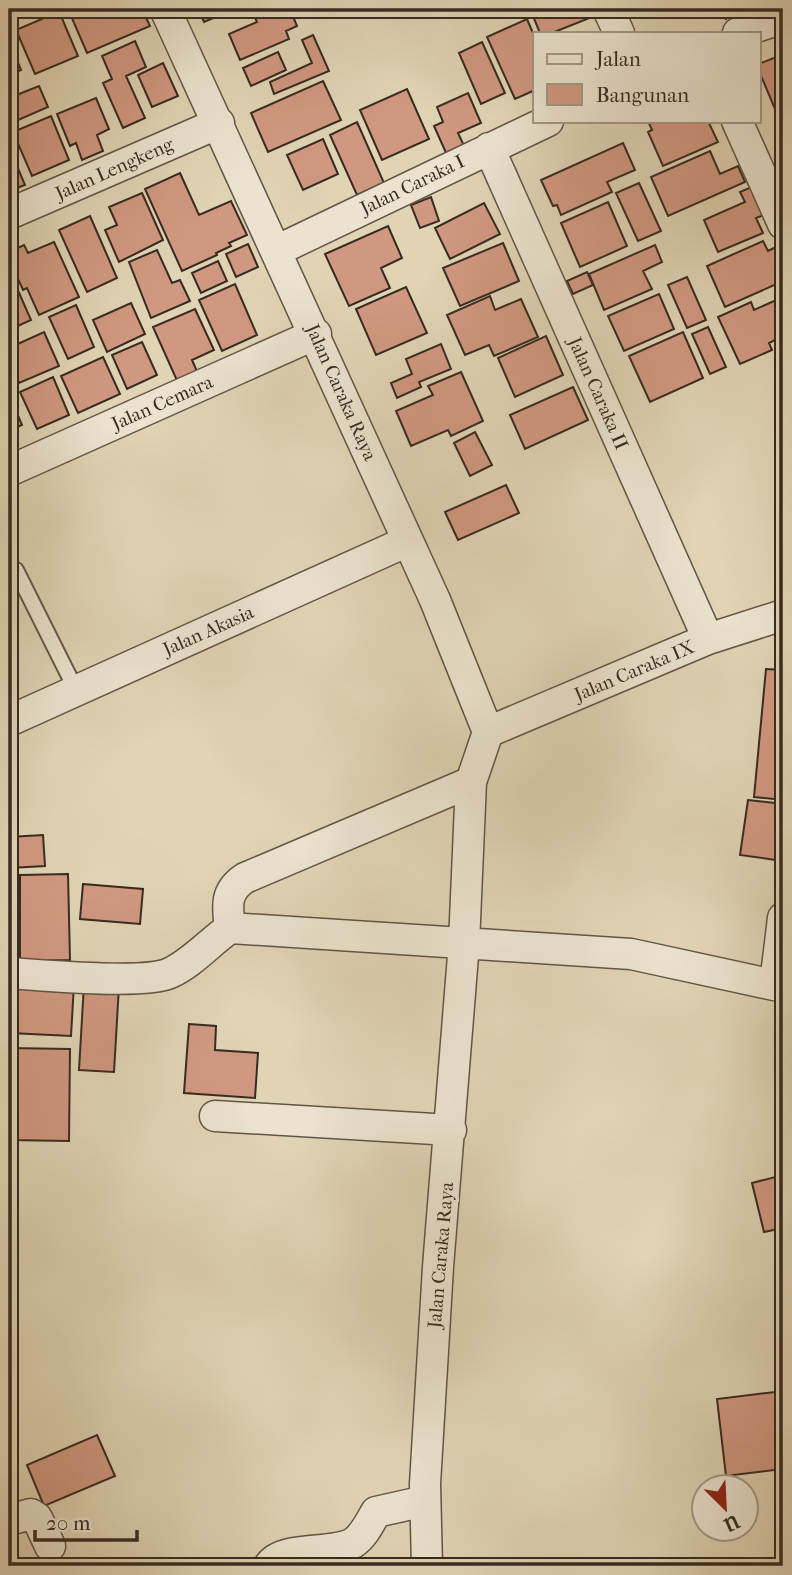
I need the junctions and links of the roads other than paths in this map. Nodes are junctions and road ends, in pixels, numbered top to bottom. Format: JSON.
{"nodes":[{"id":1,"x":165,"y":9,"type":"edge"},
{"id":2,"x":608,"y":9,"type":"edge"},
{"id":3,"x":783,"y":18,"type":"edge"},
{"id":4,"x":744,"y":24,"type":"edge"},
{"id":5,"x":619,"y":32,"type":"edge"},
{"id":6,"x":546,"y":122,"type":"edge"},
{"id":7,"x":737,"y":122,"type":"edge"},
{"id":8,"x":219,"y":123,"type":"junction"},
{"id":9,"x":489,"y":148,"type":"junction"},
{"id":10,"x":9,"y":214,"type":"edge"},
{"id":11,"x":783,"y":224,"type":"edge"},
{"id":12,"x":278,"y":250,"type":"junction"},
{"id":13,"x":316,"y":334,"type":"junction"},
{"id":14,"x":9,"y":471,"type":"edge"},
{"id":15,"x":408,"y":541,"type":"junction"},
{"id":16,"x":16,"y":570,"type":"dead end"},
{"id":17,"x":783,"y":615,"type":"edge"},
{"id":18,"x":708,"y":639,"type":"junction"},
{"id":19,"x":76,"y":690,"type":"junction"},
{"id":20,"x":9,"y":721,"type":"edge"},
{"id":21,"x":488,"y":732,"type":"junction"},
{"id":22,"x":471,"y":782,"type":"junction"},
{"id":23,"x":783,"y":918,"type":"edge"},
{"id":24,"x":230,"y":928,"type":"junction"},
{"id":25,"x":464,"y":943,"type":"junction"},
{"id":26,"x":9,"y":973,"type":"edge"},
{"id":27,"x":779,"y":986,"type":"edge"},
{"id":28,"x":215,"y":1116,"type":"dead end"},
{"id":29,"x":451,"y":1130,"type":"junction"},
{"id":30,"x":425,"y":1501,"type":"junction"},
{"id":31,"x":9,"y":1520,"type":"edge"},
{"id":32,"x":50,"y":1546,"type":"dead end"},
{"id":33,"x":269,"y":1566,"type":"edge"},
{"id":34,"x":427,"y":1566,"type":"edge"}],
"edges":[{"from":1,"to":8,"type":"street","name":"Jalan Caraka Raya"},
{"from":2,"to":5,"type":"street"},
{"from":3,"to":4,"type":"street"},
{"from":6,"to":9,"type":"street","name":"Jalan Caraka I"},
{"from":7,"to":11,"type":"street"},
{"from":8,"to":10,"type":"street","name":"Jalan Lengkeng"},
{"from":8,"to":12,"type":"street","name":"Jalan Caraka Raya"},
{"from":9,"to":12,"type":"street","name":"Jalan Caraka I"},
{"from":9,"to":18,"type":"street","name":"Jalan Caraka II"},
{"from":12,"to":13,"type":"street","name":"Jalan Caraka Raya"},
{"from":13,"to":14,"type":"street","name":"Jalan Cemara"},
{"from":13,"to":15,"type":"street","name":"Jalan Caraka Raya"},
{"from":15,"to":19,"type":"street","name":"Jalan Akasia"},
{"from":15,"to":21,"type":"street","name":"Jalan Caraka Raya"},
{"from":16,"to":19,"type":"lane"},
{"from":17,"to":18,"type":"street","name":"Jalan Caraka IX"},
{"from":18,"to":21,"type":"street","name":"Jalan Caraka IX"},
{"from":19,"to":20,"type":"street","name":"Jalan Akasia"},
{"from":21,"to":22,"type":"street","name":"Jalan Caraka Raya"},
{"from":22,"to":24,"type":"street"},
{"from":22,"to":25,"type":"street","name":"Jalan Caraka Raya"},
{"from":23,"to":27,"type":"street"},
{"from":24,"to":25,"type":"street"},
{"from":24,"to":26,"type":"street"},
{"from":25,"to":27,"type":"street"},
{"from":25,"to":29,"type":"street","name":"Jalan Caraka Raya"},
{"from":28,"to":29,"type":"street"},
{"from":29,"to":30,"type":"street","name":"Jalan Caraka Raya"},
{"from":30,"to":33,"type":"street"},
{"from":30,"to":34,"type":"street","name":"Jalan Caraka Raya"},
{"from":31,"to":32,"type":"street"}]}
